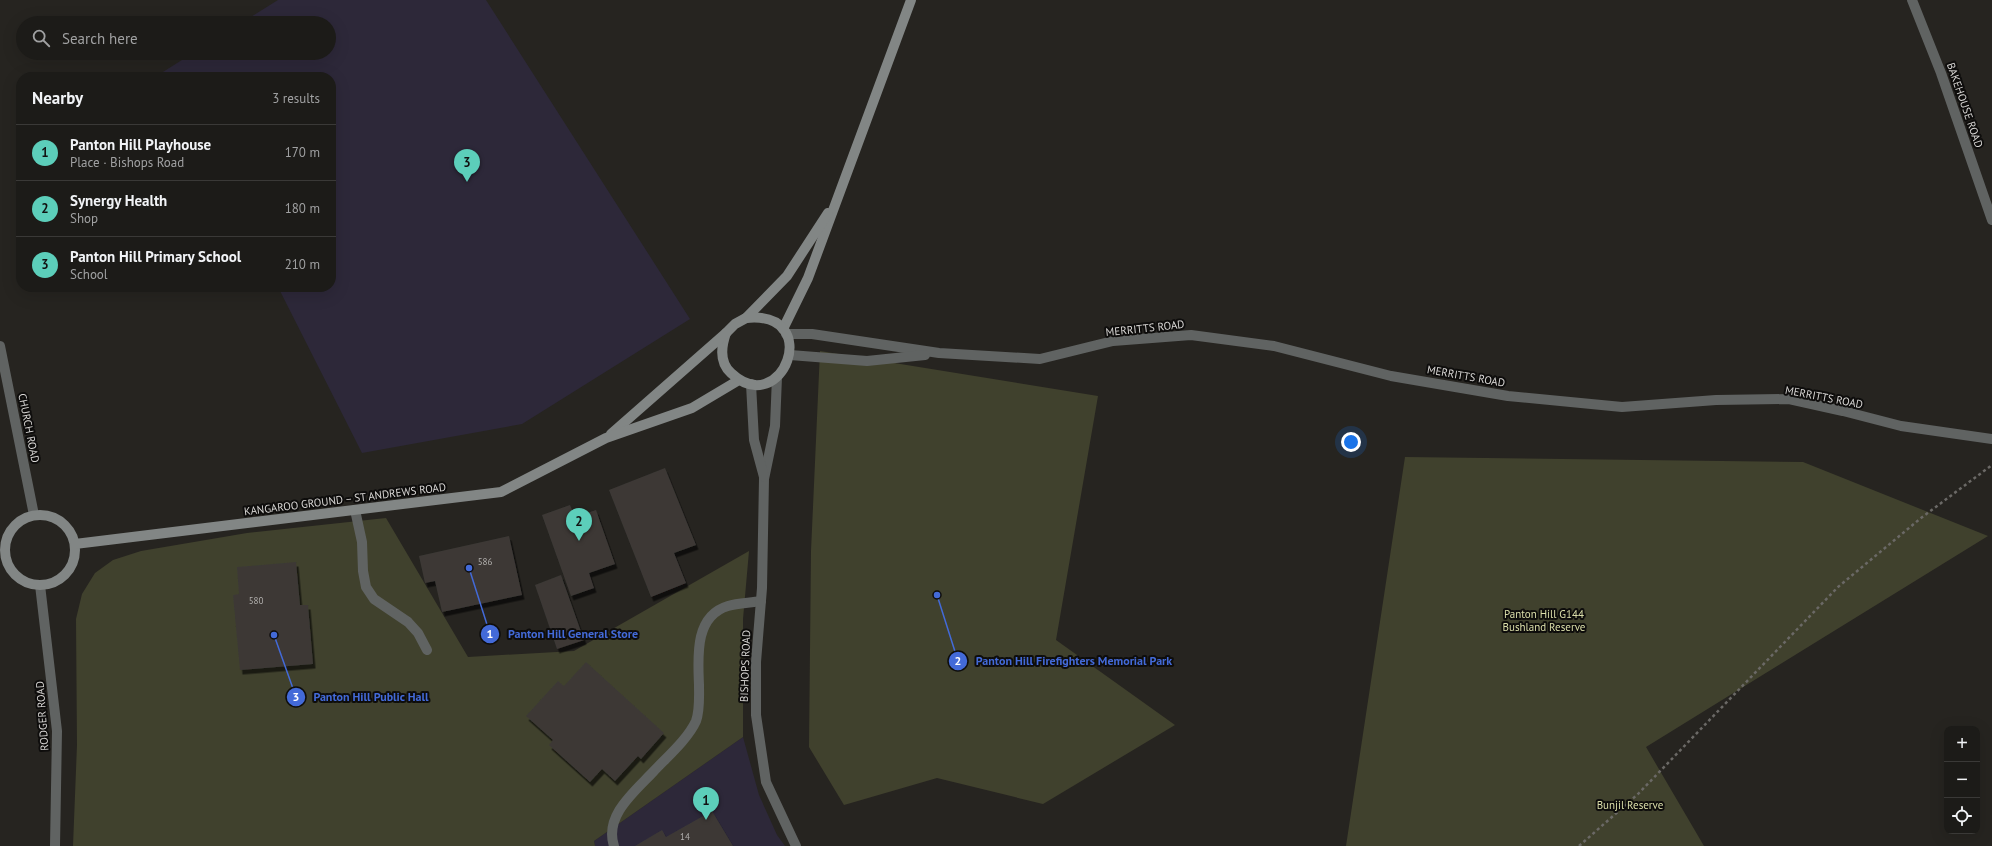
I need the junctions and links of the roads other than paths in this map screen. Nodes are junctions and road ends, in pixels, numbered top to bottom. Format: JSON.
{"nodes":[{"id":1,"x":911,"y":0,"type":"edge"},
{"id":2,"x":1912,"y":0,"type":"edge"},
{"id":3,"x":838,"y":197,"type":"junction"},
{"id":4,"x":1992,"y":220,"type":"edge"},
{"id":5,"x":746,"y":318,"type":"junction"},
{"id":6,"x":785,"y":332,"type":"junction"},
{"id":7,"x":726,"y":333,"type":"junction"},
{"id":8,"x":0,"y":346,"type":"edge"},
{"id":9,"x":938,"y":354,"type":"junction"},
{"id":10,"x":790,"y":355,"type":"junction"},
{"id":11,"x":777,"y":378,"type":"junction"},
{"id":12,"x":739,"y":380,"type":"junction"},
{"id":13,"x":751,"y":384,"type":"junction"},
{"id":14,"x":606,"y":438,"type":"junction"},
{"id":15,"x":1992,"y":440,"type":"edge"},
{"id":16,"x":764,"y":479,"type":"junction"},
{"id":17,"x":355,"y":510,"type":"junction"},
{"id":18,"x":34,"y":516,"type":"junction"},
{"id":19,"x":75,"y":544,"type":"junction"},
{"id":20,"x":2,"y":550,"type":"edge"},
{"id":21,"x":40,"y":585,"type":"junction"},
{"id":22,"x":761,"y":601,"type":"junction"},
{"id":23,"x":427,"y":650,"type":"dead end"},
{"id":24,"x":55,"y":846,"type":"edge"},
{"id":25,"x":614,"y":846,"type":"edge"},
{"id":26,"x":796,"y":846,"type":"edge"}],
"edges":[{"from":1,"to":3,"type":"main road","name":"KANGAROO GROUND – ST ANDREWS ROAD"},
{"from":2,"to":4,"type":"street","name":"BAKEHOUSE ROAD"},
{"from":3,"to":5,"type":"main road","name":"KANGAROO GROUND – ST ANDREWS ROAD"},
{"from":3,"to":6,"type":"main road","name":"KANGAROO GROUND – ST ANDREWS ROAD"},
{"from":5,"to":6,"type":"main road"},
{"from":5,"to":7,"type":"main road","name":"KANGAROO GROUND – ST ANDREWS ROAD"},
{"from":6,"to":9,"type":"street","name":"MERRITTS ROAD"},
{"from":6,"to":10,"type":"main road"},
{"from":7,"to":12,"type":"main road"},
{"from":7,"to":14,"type":"main road","name":"KANGAROO GROUND – ST ANDREWS ROAD"},
{"from":8,"to":18,"type":"street","name":"CHURCH ROAD"},
{"from":9,"to":10,"type":"street","name":"MERRITTS ROAD"},
{"from":9,"to":15,"type":"street","name":"MERRITTS ROAD"},
{"from":10,"to":11,"type":"main road"},
{"from":11,"to":13,"type":"main road"},
{"from":11,"to":16,"type":"street","name":"BISHOPS ROAD"},
{"from":12,"to":13,"type":"main road"},
{"from":12,"to":14,"type":"main road","name":"KANGAROO GROUND – ST ANDREWS ROAD"},
{"from":13,"to":16,"type":"street","name":"BISHOPS ROAD"},
{"from":14,"to":17,"type":"main road","name":"KANGAROO GROUND – ST ANDREWS ROAD"},
{"from":16,"to":22,"type":"street","name":"BISHOPS ROAD"},
{"from":17,"to":19,"type":"main road","name":"KANGAROO GROUND – ST ANDREWS ROAD"},
{"from":17,"to":23,"type":"street"},
{"from":18,"to":19,"type":"main road"},
{"from":18,"to":20,"type":"main road"},
{"from":19,"to":21,"type":"main road"},
{"from":20,"to":21,"type":"main road"},
{"from":21,"to":24,"type":"street","name":"RODGER ROAD"},
{"from":22,"to":25,"type":"street"},
{"from":22,"to":26,"type":"street","name":"BISHOPS ROAD"}]}
